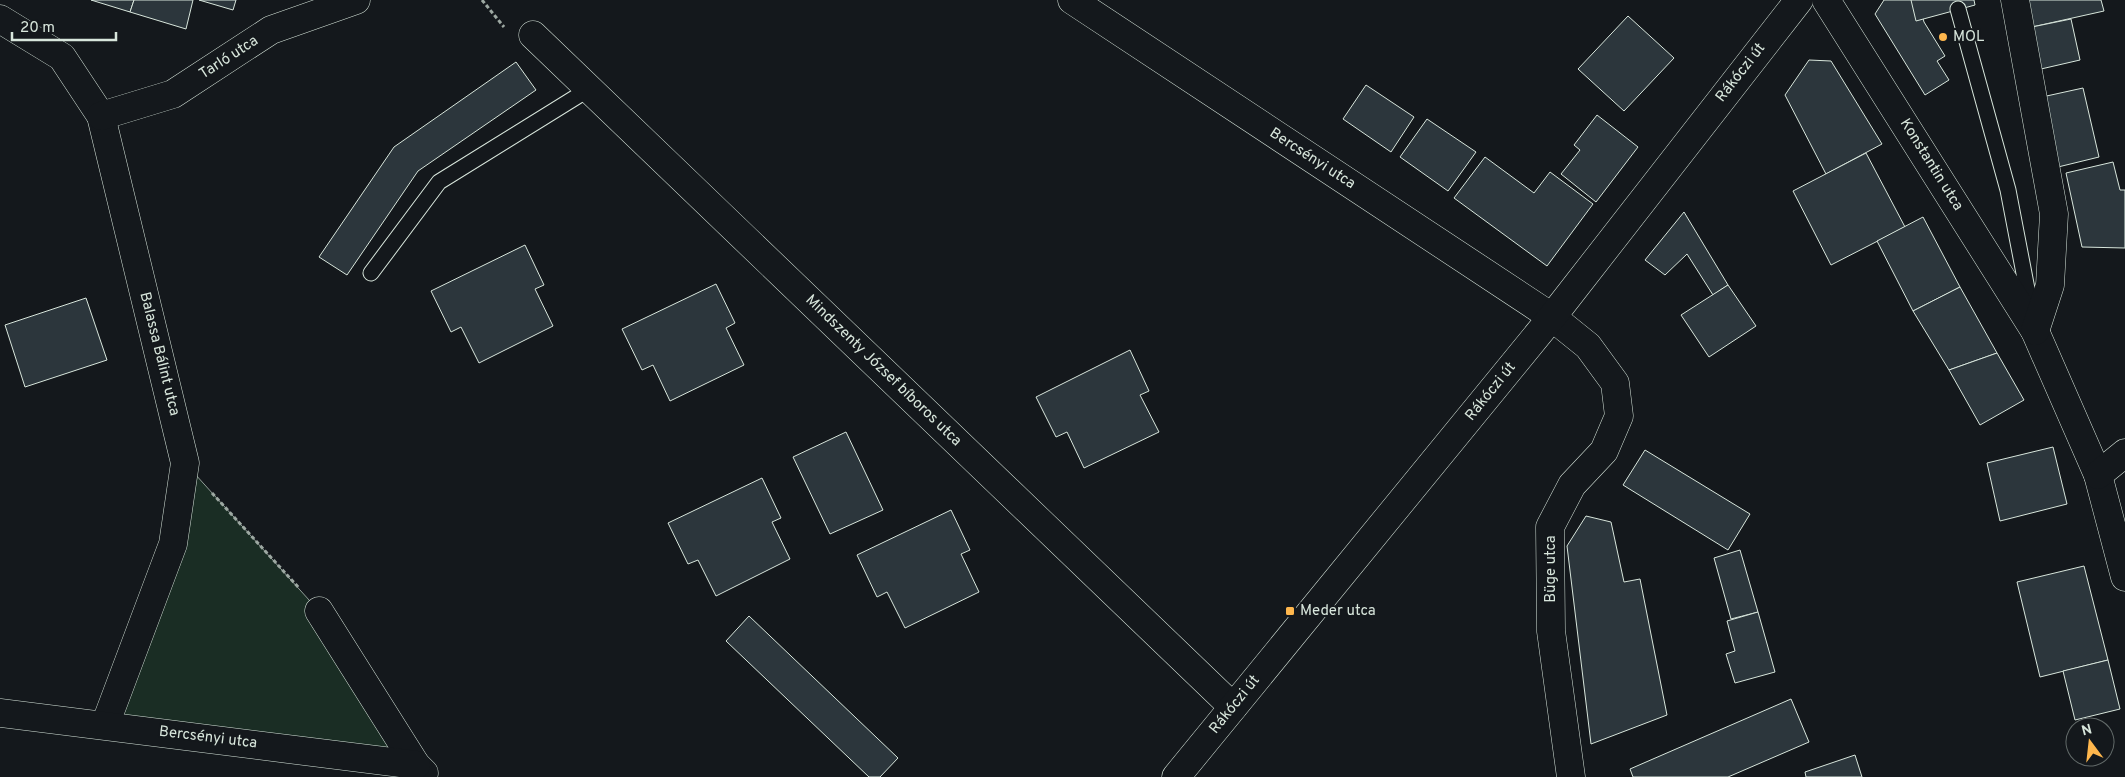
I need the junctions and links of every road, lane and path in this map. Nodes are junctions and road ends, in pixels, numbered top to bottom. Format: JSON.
{"nodes":[{"id":1,"x":356,"y":0,"type":"edge"},
{"id":2,"x":1072,"y":0,"type":"edge"},
{"id":3,"x":1799,"y":0,"type":"edge"},
{"id":4,"x":1826,"y":0,"type":"edge"},
{"id":5,"x":2015,"y":0,"type":"edge"},
{"id":6,"x":1958,"y":9,"type":"dead end"},
{"id":7,"x":0,"y":19,"type":"edge"},
{"id":8,"x":533,"y":35,"type":"dead end"},
{"id":9,"x":589,"y":89,"type":"junction"},
{"id":10,"x":101,"y":116,"type":"junction"},
{"id":11,"x":371,"y":273,"type":"dead end"},
{"id":12,"x":1552,"y":317,"type":"junction"},
{"id":13,"x":2035,"y":331,"type":"junction"},
{"id":14,"x":2125,"y":453,"type":"edge"},
{"id":15,"x":185,"y":463,"type":"junction"},
{"id":16,"x":2098,"y":475,"type":"junction"},
{"id":17,"x":2125,"y":577,"type":"edge"},
{"id":18,"x":319,"y":611,"type":"joint"},
{"id":19,"x":1233,"y":708,"type":"junction"},
{"id":20,"x":0,"y":713,"type":"edge"},
{"id":21,"x":105,"y":725,"type":"junction"},
{"id":22,"x":421,"y":771,"type":"edge"},
{"id":23,"x":1176,"y":777,"type":"edge"},
{"id":24,"x":1571,"y":777,"type":"edge"}],
"edges":[{"from":1,"to":10,"type":"street","name":"Tarló utca"},
{"from":2,"to":12,"type":"street","name":"Bercsényi utca"},
{"from":3,"to":12,"type":"street","name":"Rákóczi út"},
{"from":4,"to":13,"type":"street","name":"Konstantin utca"},
{"from":5,"to":13,"type":"street"},
{"from":6,"to":13,"type":"lane"},
{"from":7,"to":10,"type":"street","name":"Balassa Bálint utca"},
{"from":8,"to":9,"type":"street","name":"Mindszenty József bíboros utca"},
{"from":9,"to":11,"type":"lane"},
{"from":9,"to":19,"type":"street","name":"Mindszenty József bíboros utca"},
{"from":10,"to":15,"type":"street","name":"Balassa Bálint utca"},
{"from":12,"to":19,"type":"street","name":"Rákóczi út"},
{"from":12,"to":24,"type":"street","name":"Büge utca"},
{"from":13,"to":16,"type":"street","name":"Konstantin utca"},
{"from":14,"to":16,"type":"street"},
{"from":15,"to":18,"type":"path"},
{"from":15,"to":21,"type":"street","name":"Balassa Bálint utca"},
{"from":16,"to":17,"type":"street","name":"Konstantin utca"},
{"from":18,"to":22,"type":"street","name":"Bercsényi utca"},
{"from":19,"to":23,"type":"street","name":"Rákóczi út"},
{"from":20,"to":21,"type":"street","name":"Bercsényi utca"},
{"from":21,"to":22,"type":"street","name":"Bercsényi utca"}]}
